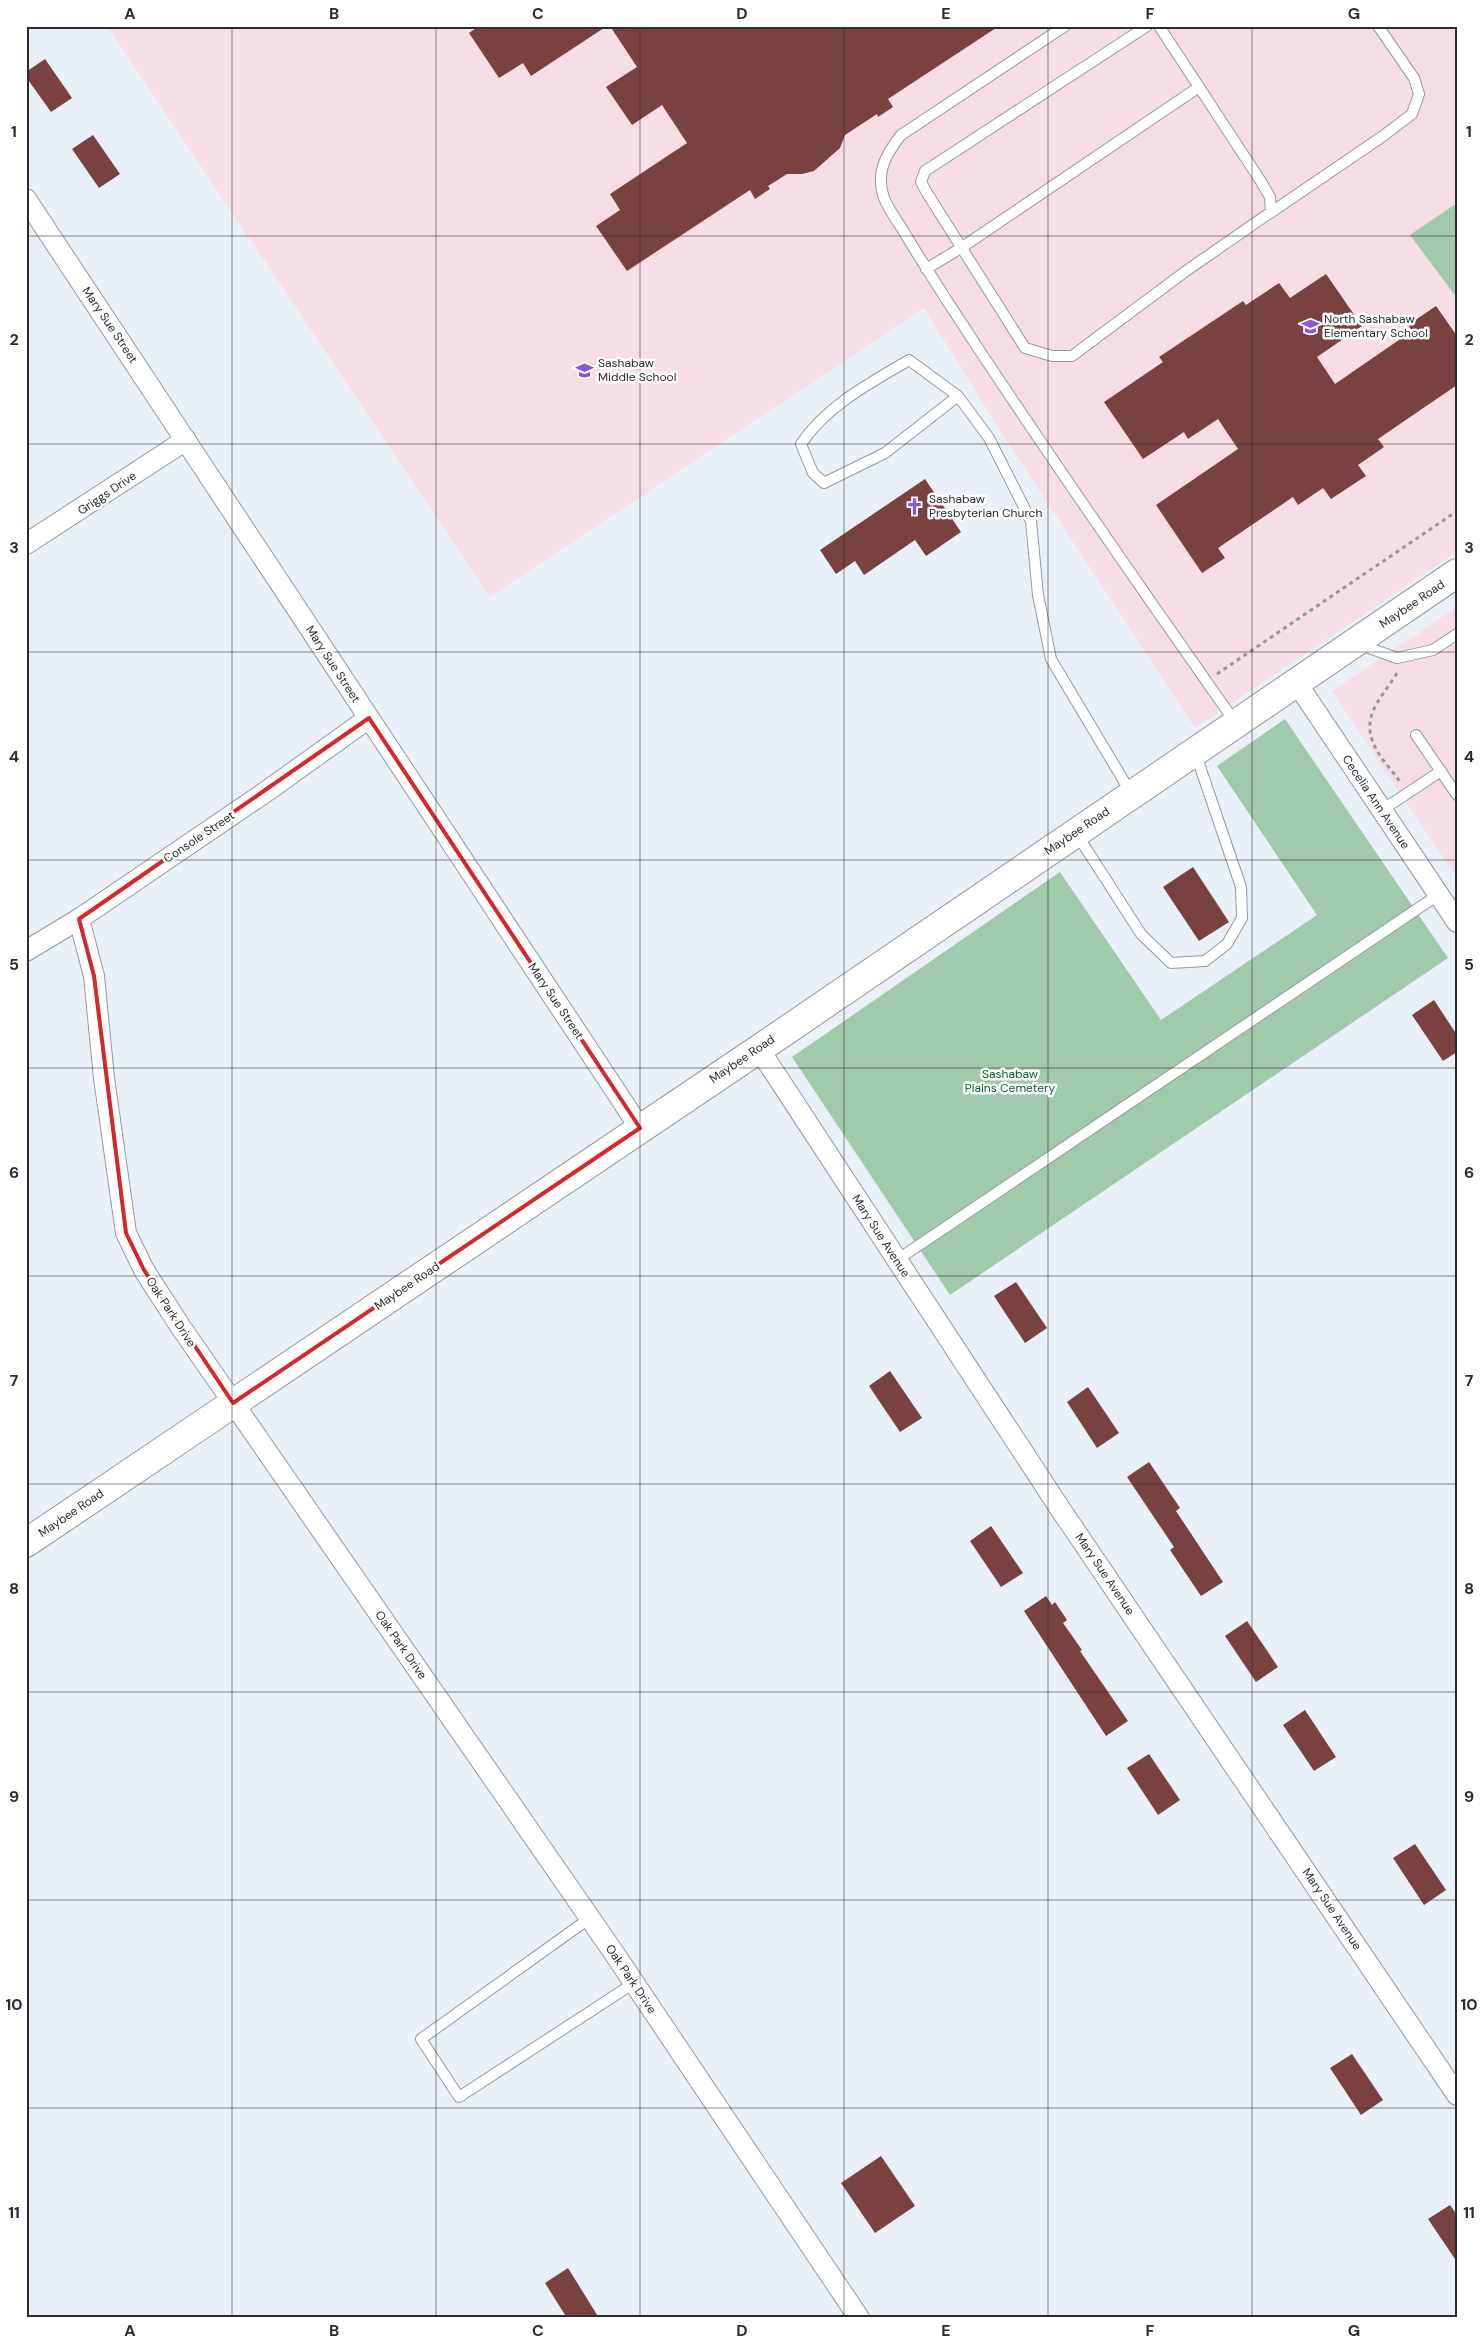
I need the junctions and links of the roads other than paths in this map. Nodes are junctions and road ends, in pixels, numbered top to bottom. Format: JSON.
{"nodes":[{"id":1,"x":1044,"y":26,"type":"edge"},
{"id":2,"x":1066,"y":26,"type":"edge"},
{"id":3,"x":1147,"y":26,"type":"edge"},
{"id":4,"x":1159,"y":26,"type":"edge"},
{"id":5,"x":1378,"y":26,"type":"edge"},
{"id":6,"x":1050,"y":36,"type":"junction"},
{"id":7,"x":1199,"y":87,"type":"junction"},
{"id":8,"x":26,"y":199,"type":"edge"},
{"id":9,"x":1270,"y":213,"type":"junction"},
{"id":10,"x":961,"y":248,"type":"junction"},
{"id":11,"x":926,"y":269,"type":"junction"},
{"id":12,"x":958,"y":396,"type":"junction"},
{"id":13,"x":186,"y":440,"type":"junction"},
{"id":14,"x":26,"y":544,"type":"edge"},
{"id":15,"x":1457,"y":573,"type":"edge"},
{"id":16,"x":1457,"y":634,"type":"edge"},
{"id":17,"x":1354,"y":643,"type":"junction"},
{"id":18,"x":1296,"y":682,"type":"junction"},
{"id":19,"x":368,"y":718,"type":"junction"},
{"id":20,"x":1236,"y":723,"type":"junction"},
{"id":21,"x":1416,"y":736,"type":"dead end"},
{"id":22,"x":1194,"y":751,"type":"junction"},
{"id":23,"x":1441,"y":771,"type":"junction"},
{"id":24,"x":1131,"y":794,"type":"junction"},
{"id":25,"x":1457,"y":795,"type":"edge"},
{"id":26,"x":1382,"y":810,"type":"junction"},
{"id":27,"x":1076,"y":832,"type":"junction"},
{"id":28,"x":1438,"y":895,"type":"junction"},
{"id":29,"x":79,"y":920,"type":"junction"},
{"id":30,"x":1457,"y":922,"type":"edge"},
{"id":31,"x":26,"y":951,"type":"edge"},
{"id":32,"x":759,"y":1048,"type":"junction"},
{"id":33,"x":640,"y":1128,"type":"junction"},
{"id":34,"x":897,"y":1260,"type":"junction"},
{"id":35,"x":233,"y":1403,"type":"junction"},
{"id":36,"x":26,"y":1543,"type":"edge"},
{"id":37,"x":590,"y":1918,"type":"junction"},
{"id":38,"x":634,"y":1983,"type":"junction"},
{"id":39,"x":1457,"y":2095,"type":"edge"},
{"id":40,"x":859,"y":2318,"type":"edge"}],
"edges":[{"from":1,"to":6,"type":"lane"},
{"from":2,"to":6,"type":"lane"},
{"from":3,"to":10,"type":"lane"},
{"from":4,"to":7,"type":"lane"},
{"from":5,"to":9,"type":"lane"},
{"from":6,"to":11,"type":"lane"},
{"from":7,"to":9,"type":"lane"},
{"from":7,"to":10,"type":"lane"},
{"from":8,"to":13,"type":"street","name":"Mary Sue Street"},
{"from":9,"to":10,"type":"lane"},
{"from":10,"to":11,"type":"lane"},
{"from":11,"to":20,"type":"lane"},
{"from":12,"to":12,"type":"lane"},
{"from":12,"to":24,"type":"lane"},
{"from":13,"to":14,"type":"street","name":"Griggs Drive"},
{"from":13,"to":19,"type":"street","name":"Mary Sue Street"},
{"from":15,"to":17,"type":"main road","name":"Maybee Road"},
{"from":16,"to":17,"type":"lane"},
{"from":17,"to":18,"type":"main road","name":"Maybee Road"},
{"from":18,"to":20,"type":"main road","name":"Maybee Road"},
{"from":18,"to":26,"type":"street","name":"Cecelia Ann Avenue"},
{"from":19,"to":29,"type":"street","name":"Console Street"},
{"from":19,"to":33,"type":"street","name":"Mary Sue Street"},
{"from":20,"to":22,"type":"main road","name":"Maybee Road"},
{"from":21,"to":23,"type":"lane"},
{"from":22,"to":24,"type":"main road","name":"Maybee Road"},
{"from":22,"to":27,"type":"lane"},
{"from":23,"to":25,"type":"lane"},
{"from":23,"to":26,"type":"lane"},
{"from":24,"to":27,"type":"main road","name":"Maybee Road"},
{"from":26,"to":28,"type":"street","name":"Cecelia Ann Avenue"},
{"from":27,"to":32,"type":"main road","name":"Maybee Road"},
{"from":28,"to":30,"type":"street","name":"Cecelia Ann Avenue"},
{"from":28,"to":34,"type":"lane"},
{"from":29,"to":31,"type":"street","name":"Console Street"},
{"from":29,"to":35,"type":"street","name":"Oak Park Drive"},
{"from":32,"to":33,"type":"main road","name":"Maybee Road"},
{"from":32,"to":34,"type":"street","name":"Mary Sue Avenue"},
{"from":33,"to":35,"type":"main road","name":"Maybee Road"},
{"from":34,"to":39,"type":"street","name":"Mary Sue Avenue"},
{"from":35,"to":36,"type":"main road","name":"Maybee Road"},
{"from":35,"to":37,"type":"street","name":"Oak Park Drive"},
{"from":37,"to":38,"type":"street","name":"Oak Park Drive"},
{"from":37,"to":38,"type":"lane"},
{"from":38,"to":40,"type":"street","name":"Oak Park Drive"}]}
